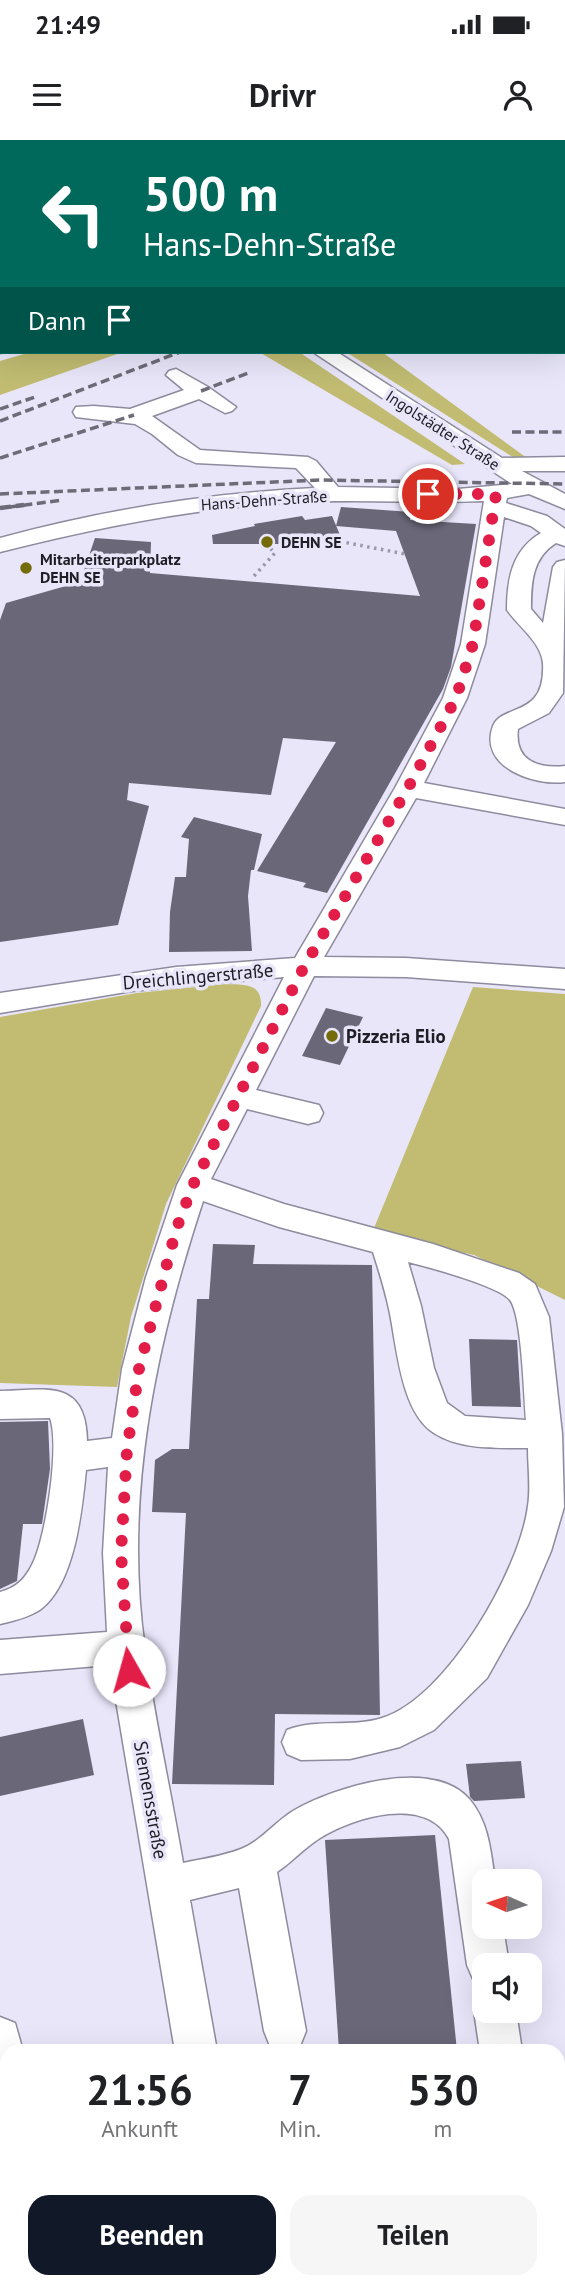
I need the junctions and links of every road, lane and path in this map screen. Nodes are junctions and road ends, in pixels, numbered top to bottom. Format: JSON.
{"nodes":[{"id":1,"x":326,"y":354,"type":"edge"},
{"id":2,"x":177,"y":375,"type":"dead end"},
{"id":3,"x":201,"y":391,"type":"junction"},
{"id":4,"x":225,"y":407,"type":"dead end"},
{"id":5,"x":84,"y":412,"type":"dead end"},
{"id":6,"x":134,"y":415,"type":"junction"},
{"id":7,"x":565,"y":464,"type":"edge"},
{"id":8,"x":496,"y":488,"type":"junction"},
{"id":9,"x":332,"y":494,"type":"junction"},
{"id":10,"x":565,"y":502,"type":"edge"},
{"id":11,"x":561,"y":536,"type":"edge"},
{"id":12,"x":0,"y":545,"type":"edge"},
{"id":13,"x":333,"y":545,"type":"dead end"},
{"id":14,"x":269,"y":547,"type":"dead end"},
{"id":15,"x":405,"y":554,"type":"dead end"},
{"id":16,"x":565,"y":566,"type":"edge"},
{"id":17,"x":254,"y":576,"type":"dead end"},
{"id":18,"x":551,"y":646,"type":"junction"},
{"id":19,"x":540,"y":708,"type":"junction"},
{"id":20,"x":565,"y":711,"type":"edge"},
{"id":21,"x":565,"y":774,"type":"edge"},
{"id":22,"x":408,"y":788,"type":"junction"},
{"id":23,"x":565,"y":817,"type":"edge"},
{"id":24,"x":304,"y":967,"type":"junction"},
{"id":25,"x":565,"y":979,"type":"edge"},
{"id":26,"x":0,"y":1003,"type":"edge"},
{"id":27,"x":238,"y":1096,"type":"junction"},
{"id":28,"x":308,"y":1113,"type":"dead end"},
{"id":29,"x":193,"y":1185,"type":"junction"},
{"id":30,"x":387,"y":1244,"type":"junction"},
{"id":31,"x":0,"y":1405,"type":"edge"},
{"id":32,"x":545,"y":1434,"type":"junction"},
{"id":33,"x":127,"y":1450,"type":"junction"},
{"id":34,"x":70,"y":1458,"type":"junction"},
{"id":35,"x":0,"y":1608,"type":"edge"},
{"id":36,"x":126,"y":1647,"type":"junction"},
{"id":37,"x":0,"y":1657,"type":"edge"},
{"id":38,"x":301,"y":1742,"type":"dead end"},
{"id":39,"x":255,"y":1863,"type":"junction"},
{"id":40,"x":167,"y":1886,"type":"junction"},
{"id":41,"x":486,"y":1953,"type":"edge"},
{"id":42,"x":497,"y":2023,"type":"edge"},
{"id":43,"x":285,"y":2031,"type":"dead end"},
{"id":44,"x":195,"y":2044,"type":"edge"},
{"id":45,"x":500,"y":2044,"type":"edge"}],
"edges":[{"from":1,"to":8,"type":"street","name":"Ingolstädter Straße"},
{"from":2,"to":3,"type":"street"},
{"from":3,"to":4,"type":"street"},
{"from":3,"to":6,"type":"street"},
{"from":5,"to":6,"type":"street"},
{"from":6,"to":9,"type":"street"},
{"from":7,"to":8,"type":"street"},
{"from":8,"to":9,"type":"street","name":"Hans-Dehn-Straße"},
{"from":8,"to":10,"type":"street","name":"Hans-Dehn-Straße"},
{"from":8,"to":11,"type":"street"},
{"from":8,"to":22,"type":"street","name":"Siemensstraße"},
{"from":9,"to":12,"type":"street","name":"Hans-Dehn-Straße"},
{"from":11,"to":18,"type":"street"},
{"from":13,"to":15,"type":"path"},
{"from":14,"to":17,"type":"path"},
{"from":16,"to":18,"type":"street"},
{"from":18,"to":19,"type":"street"},
{"from":19,"to":20,"type":"street"},
{"from":19,"to":21,"type":"street"},
{"from":22,"to":23,"type":"street"},
{"from":22,"to":24,"type":"street","name":"Siemensstraße"},
{"from":24,"to":25,"type":"street","name":"Dreichlingerstraße"},
{"from":24,"to":26,"type":"street","name":"Dreichlingerstraße"},
{"from":24,"to":27,"type":"street","name":"Siemensstraße"},
{"from":27,"to":28,"type":"street"},
{"from":27,"to":29,"type":"street","name":"Siemensstraße"},
{"from":29,"to":30,"type":"street"},
{"from":29,"to":33,"type":"street","name":"Siemensstraße"},
{"from":30,"to":32,"type":"street"},
{"from":30,"to":32,"type":"street"},
{"from":31,"to":34,"type":"street"},
{"from":32,"to":38,"type":"street"},
{"from":33,"to":34,"type":"street"},
{"from":33,"to":36,"type":"street","name":"Siemensstraße"},
{"from":34,"to":35,"type":"street"},
{"from":36,"to":37,"type":"street"},
{"from":36,"to":40,"type":"street","name":"Siemensstraße"},
{"from":39,"to":40,"type":"street"},
{"from":39,"to":41,"type":"street"},
{"from":39,"to":43,"type":"street"},
{"from":40,"to":44,"type":"street","name":"Siemensstraße"},
{"from":42,"to":45,"type":"street"}]}
